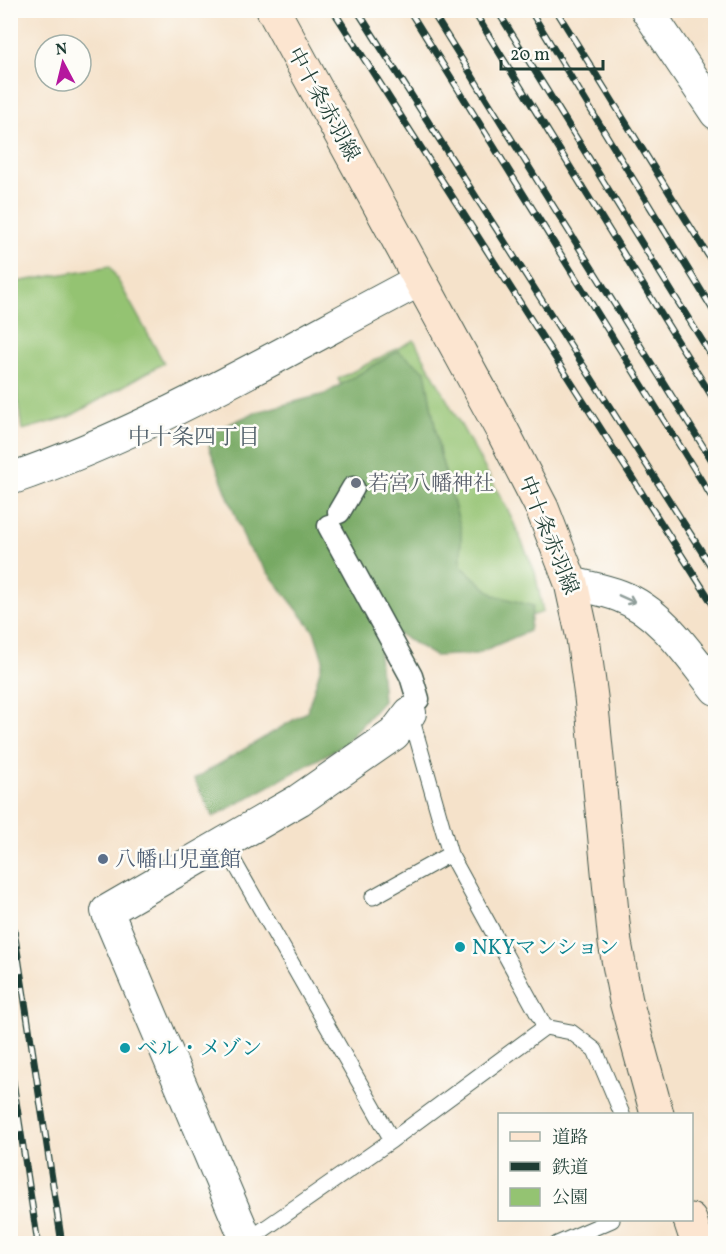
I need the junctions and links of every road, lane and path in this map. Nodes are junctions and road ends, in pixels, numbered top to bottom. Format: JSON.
{"nodes":[{"id":1,"x":273,"y":10,"type":"edge"},
{"id":2,"x":647,"y":10,"type":"edge"},
{"id":3,"x":716,"y":113,"type":"edge"},
{"id":4,"x":420,"y":280,"type":"junction"},
{"id":5,"x":10,"y":479,"type":"edge"},
{"id":6,"x":353,"y":488,"type":"dead end"},
{"id":7,"x":571,"y":583,"type":"junction"},
{"id":8,"x":716,"y":689,"type":"edge"},
{"id":9,"x":414,"y":706,"type":"junction"},
{"id":10,"x":450,"y":854,"type":"junction"},
{"id":11,"x":233,"y":860,"type":"dead end"},
{"id":12,"x":373,"y":897,"type":"dead end"},
{"id":13,"x":545,"y":1027,"type":"junction"},
{"id":14,"x":622,"y":1113,"type":"edge"},
{"id":15,"x":657,"y":1113,"type":"edge"},
{"id":16,"x":392,"y":1140,"type":"junction"},
{"id":17,"x":610,"y":1221,"type":"edge"},
{"id":18,"x":690,"y":1221,"type":"edge"},
{"id":19,"x":248,"y":1242,"type":"edge"},
{"id":20,"x":557,"y":1244,"type":"edge"},
{"id":21,"x":698,"y":1244,"type":"edge"}],
"edges":[{"from":1,"to":4,"type":"main road","name":"中十条赤羽線"},
{"from":2,"to":3,"type":"street"},
{"from":4,"to":5,"type":"street"},
{"from":4,"to":7,"type":"main road","name":"中十条赤羽線"},
{"from":6,"to":9,"type":"street"},
{"from":7,"to":8,"type":"street","one_way":true},
{"from":7,"to":15,"type":"main road","name":"中十条赤羽線"},
{"from":9,"to":10,"type":"lane"},
{"from":9,"to":19,"type":"street"},
{"from":10,"to":12,"type":"lane"},
{"from":10,"to":13,"type":"lane"},
{"from":11,"to":16,"type":"lane"},
{"from":13,"to":14,"type":"lane"},
{"from":13,"to":16,"type":"lane"},
{"from":16,"to":19,"type":"lane"},
{"from":17,"to":20,"type":"lane"},
{"from":18,"to":21,"type":"main road"}]}
